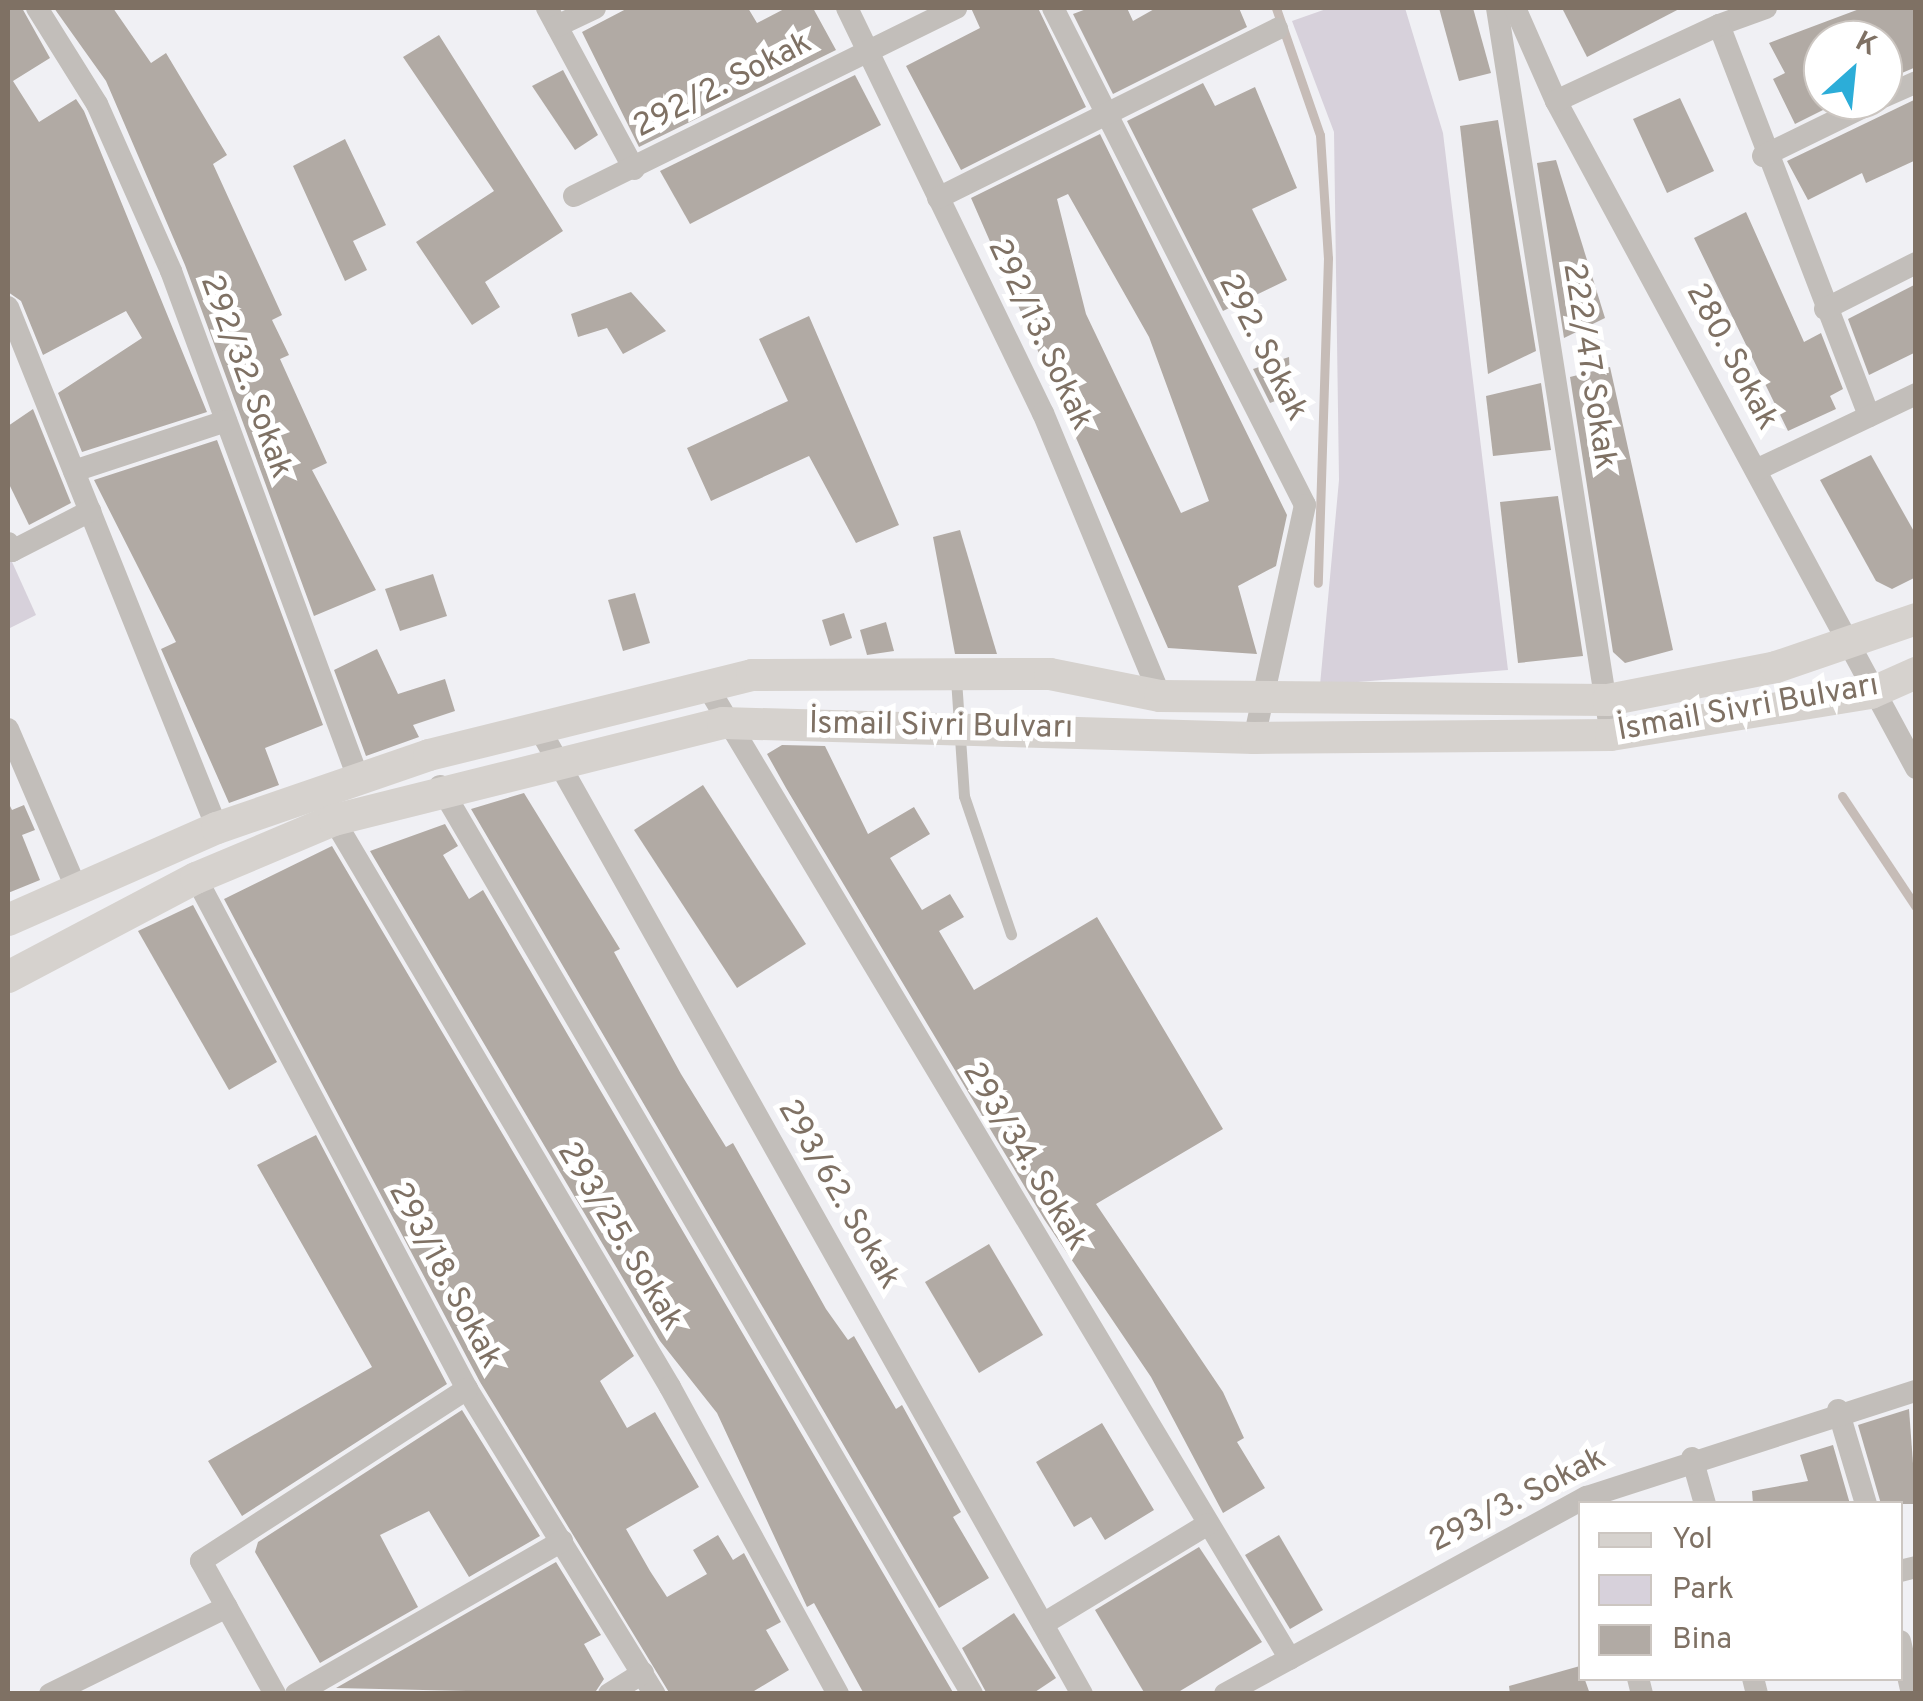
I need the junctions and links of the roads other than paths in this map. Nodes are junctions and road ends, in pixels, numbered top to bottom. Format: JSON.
{"nodes":[{"id":1,"x":37,"y":8,"type":"edge"},
{"id":2,"x":595,"y":8,"type":"edge"},
{"id":3,"x":847,"y":8,"type":"edge"},
{"id":4,"x":956,"y":8,"type":"edge"},
{"id":5,"x":1052,"y":8,"type":"edge"},
{"id":6,"x":1497,"y":8,"type":"edge"},
{"id":7,"x":1515,"y":8,"type":"edge"},
{"id":8,"x":1766,"y":8,"type":"edge"},
{"id":9,"x":552,"y":17,"type":"edge"},
{"id":10,"x":1719,"y":25,"type":"junction"},
{"id":11,"x":1277,"y":29,"type":"dead end"},
{"id":12,"x":865,"y":50,"type":"junction"},
{"id":13,"x":1556,"y":101,"type":"junction"},
{"id":14,"x":1109,"y":117,"type":"junction"},
{"id":15,"x":1837,"y":120,"type":"edge"},
{"id":16,"x":1764,"y":156,"type":"junction"},
{"id":17,"x":634,"y":169,"type":"junction"},
{"id":18,"x":574,"y":196,"type":"dead end"},
{"id":19,"x":938,"y":198,"type":"junction"},
{"id":20,"x":1916,"y":263,"type":"edge"},
{"id":21,"x":8,"y":306,"type":"edge"},
{"id":22,"x":1825,"y":308,"type":"junction"},
{"id":23,"x":1916,"y":394,"type":"edge"},
{"id":24,"x":1869,"y":416,"type":"junction"},
{"id":25,"x":226,"y":421,"type":"junction"},
{"id":26,"x":1756,"y":470,"type":"junction"},
{"id":27,"x":74,"y":471,"type":"junction"},
{"id":28,"x":90,"y":512,"type":"junction"},
{"id":29,"x":8,"y":543,"type":"edge"},
{"id":30,"x":1916,"y":618,"type":"edge"},
{"id":31,"x":1846,"y":645,"type":"junction"},
{"id":32,"x":1916,"y":673,"type":"edge"},
{"id":33,"x":955,"y":675,"type":"junction"},
{"id":34,"x":707,"y":686,"type":"junction"},
{"id":35,"x":1871,"y":693,"type":"junction"},
{"id":36,"x":1160,"y":696,"type":"junction"},
{"id":37,"x":1266,"y":699,"type":"junction"},
{"id":38,"x":1608,"y":700,"type":"junction"},
{"id":39,"x":723,"y":723,"type":"junction"},
{"id":40,"x":960,"y":727,"type":"junction"},
{"id":41,"x":539,"y":728,"type":"junction"},
{"id":42,"x":8,"y":729,"type":"edge"},
{"id":43,"x":1611,"y":735,"type":"junction"},
{"id":44,"x":1254,"y":738,"type":"junction"},
{"id":45,"x":554,"y":760,"type":"junction"},
{"id":46,"x":1916,"y":768,"type":"edge"},
{"id":47,"x":360,"y":783,"type":"junction"},
{"id":48,"x":440,"y":786,"type":"junction"},
{"id":49,"x":334,"y":820,"type":"junction"},
{"id":50,"x":217,"y":828,"type":"junction"},
{"id":51,"x":196,"y":878,"type":"junction"},
{"id":52,"x":76,"y":888,"type":"junction"},
{"id":53,"x":8,"y":920,"type":"edge"},
{"id":54,"x":1010,"y":934,"type":"dead end"},
{"id":55,"x":8,"y":977,"type":"edge"},
{"id":56,"x":467,"y":1389,"type":"junction"},
{"id":57,"x":1916,"y":1391,"type":"edge"},
{"id":58,"x":1838,"y":1410,"type":"junction"},
{"id":59,"x":1692,"y":1458,"type":"junction"},
{"id":60,"x":1588,"y":1500,"type":"edge"},
{"id":61,"x":1704,"y":1501,"type":"edge"},
{"id":62,"x":1865,"y":1501,"type":"edge"},
{"id":63,"x":1578,"y":1505,"type":"edge"},
{"id":64,"x":1208,"y":1524,"type":"junction"},
{"id":65,"x":562,"y":1541,"type":"junction"},
{"id":66,"x":227,"y":1607,"type":"junction"},
{"id":67,"x":1043,"y":1624,"type":"junction"},
{"id":68,"x":1903,"y":1654,"type":"edge"},
{"id":69,"x":1290,"y":1659,"type":"junction"},
{"id":70,"x":649,"y":1683,"type":"edge"},
{"id":71,"x":50,"y":1694,"type":"edge"},
{"id":72,"x":275,"y":1694,"type":"edge"},
{"id":73,"x":296,"y":1694,"type":"edge"},
{"id":74,"x":609,"y":1694,"type":"edge"},
{"id":75,"x":838,"y":1694,"type":"edge"},
{"id":76,"x":972,"y":1694,"type":"edge"},
{"id":77,"x":1082,"y":1694,"type":"edge"},
{"id":78,"x":1225,"y":1694,"type":"edge"},
{"id":79,"x":1912,"y":1694,"type":"edge"}],
"edges":[{"from":1,"to":25,"type":"street","name":"292/32. Sokak"},
{"from":2,"to":9,"type":"street"},
{"from":3,"to":12,"type":"street","name":"292/13. Sokak"},
{"from":4,"to":12,"type":"street","name":"292/2. Sokak"},
{"from":5,"to":14,"type":"street","name":"292. Sokak"},
{"from":6,"to":38,"type":"street","name":"222/47. Sokak"},
{"from":7,"to":13,"type":"street","name":"280. Sokak"},
{"from":8,"to":10,"type":"street"},
{"from":9,"to":17,"type":"street"},
{"from":10,"to":13,"type":"street"},
{"from":10,"to":16,"type":"street"},
{"from":11,"to":14,"type":"street"},
{"from":12,"to":17,"type":"street","name":"292/2. Sokak"},
{"from":12,"to":19,"type":"street","name":"292/13. Sokak"},
{"from":13,"to":26,"type":"street","name":"280. Sokak"},
{"from":14,"to":19,"type":"street"},
{"from":14,"to":37,"type":"street","name":"292. Sokak"},
{"from":15,"to":16,"type":"street"},
{"from":16,"to":22,"type":"street"},
{"from":17,"to":18,"type":"street","name":"292/2. Sokak"},
{"from":19,"to":36,"type":"street","name":"292/13. Sokak"},
{"from":20,"to":22,"type":"street"},
{"from":21,"to":27,"type":"street"},
{"from":22,"to":24,"type":"street"},
{"from":23,"to":24,"type":"street"},
{"from":24,"to":26,"type":"street"},
{"from":25,"to":27,"type":"street"},
{"from":25,"to":47,"type":"street","name":"292/32. Sokak"},
{"from":26,"to":31,"type":"street","name":"280. Sokak"},
{"from":27,"to":28,"type":"street"},
{"from":28,"to":29,"type":"street"},
{"from":28,"to":50,"type":"street"},
{"from":30,"to":31,"type":"main road","name":"İsmail Sivri Bulvarı"},
{"from":31,"to":35,"type":"street","name":"280. Sokak"},
{"from":31,"to":38,"type":"main road","name":"İsmail Sivri Bulvarı"},
{"from":32,"to":35,"type":"main road","name":"İsmail Sivri Bulvarı"},
{"from":33,"to":34,"type":"main road","name":"İsmail Sivri Bulvarı"},
{"from":33,"to":36,"type":"main road","name":"İsmail Sivri Bulvarı"},
{"from":33,"to":40,"type":"lane"},
{"from":34,"to":39,"type":"street","name":"293/34. Sokak"},
{"from":34,"to":41,"type":"main road","name":"İsmail Sivri Bulvarı"},
{"from":35,"to":43,"type":"main road","name":"İsmail Sivri Bulvarı"},
{"from":35,"to":46,"type":"street","name":"280. Sokak"},
{"from":36,"to":37,"type":"main road","name":"İsmail Sivri Bulvarı"},
{"from":37,"to":38,"type":"main road","name":"İsmail Sivri Bulvarı"},
{"from":37,"to":44,"type":"street","name":"292. Sokak"},
{"from":38,"to":43,"type":"street","name":"222/47. Sokak"},
{"from":39,"to":40,"type":"main road","name":"İsmail Sivri Bulvarı"},
{"from":39,"to":45,"type":"main road","name":"İsmail Sivri Bulvarı"},
{"from":39,"to":64,"type":"street","name":"293/34. Sokak"},
{"from":40,"to":44,"type":"main road","name":"İsmail Sivri Bulvarı"},
{"from":40,"to":54,"type":"lane"},
{"from":41,"to":45,"type":"street","name":"293/62. Sokak"},
{"from":41,"to":47,"type":"main road","name":"İsmail Sivri Bulvarı"},
{"from":42,"to":52,"type":"street"},
{"from":43,"to":44,"type":"main road","name":"İsmail Sivri Bulvarı"},
{"from":45,"to":48,"type":"main road","name":"İsmail Sivri Bulvarı"},
{"from":45,"to":67,"type":"street","name":"293/62. Sokak"},
{"from":47,"to":50,"type":"main road","name":"İsmail Sivri Bulvarı"},
{"from":48,"to":49,"type":"main road","name":"İsmail Sivri Bulvarı"},
{"from":48,"to":76,"type":"street"},
{"from":49,"to":51,"type":"main road","name":"İsmail Sivri Bulvarı"},
{"from":49,"to":75,"type":"street","name":"293/25. Sokak"},
{"from":50,"to":52,"type":"main road","name":"İsmail Sivri Bulvarı"},
{"from":51,"to":55,"type":"main road","name":"İsmail Sivri Bulvarı"},
{"from":51,"to":56,"type":"street","name":"293/18. Sokak"},
{"from":52,"to":53,"type":"main road","name":"İsmail Sivri Bulvarı"},
{"from":56,"to":65,"type":"street","name":"293/18. Sokak"},
{"from":56,"to":66,"type":"street"},
{"from":57,"to":58,"type":"street","name":"293/3. Sokak"},
{"from":58,"to":59,"type":"street","name":"293/3. Sokak"},
{"from":58,"to":62,"type":"street"},
{"from":59,"to":60,"type":"street","name":"293/3. Sokak"},
{"from":59,"to":61,"type":"street"},
{"from":63,"to":69,"type":"street","name":"293/3. Sokak"},
{"from":64,"to":67,"type":"street"},
{"from":64,"to":69,"type":"street","name":"293/34. Sokak"},
{"from":65,"to":70,"type":"street","name":"293/18. Sokak"},
{"from":65,"to":73,"type":"street"},
{"from":66,"to":71,"type":"street"},
{"from":66,"to":72,"type":"street"},
{"from":67,"to":77,"type":"street","name":"293/62. Sokak"},
{"from":68,"to":79,"type":"street"},
{"from":69,"to":78,"type":"street","name":"293/3. Sokak"},
{"from":70,"to":74,"type":"street"}]}
